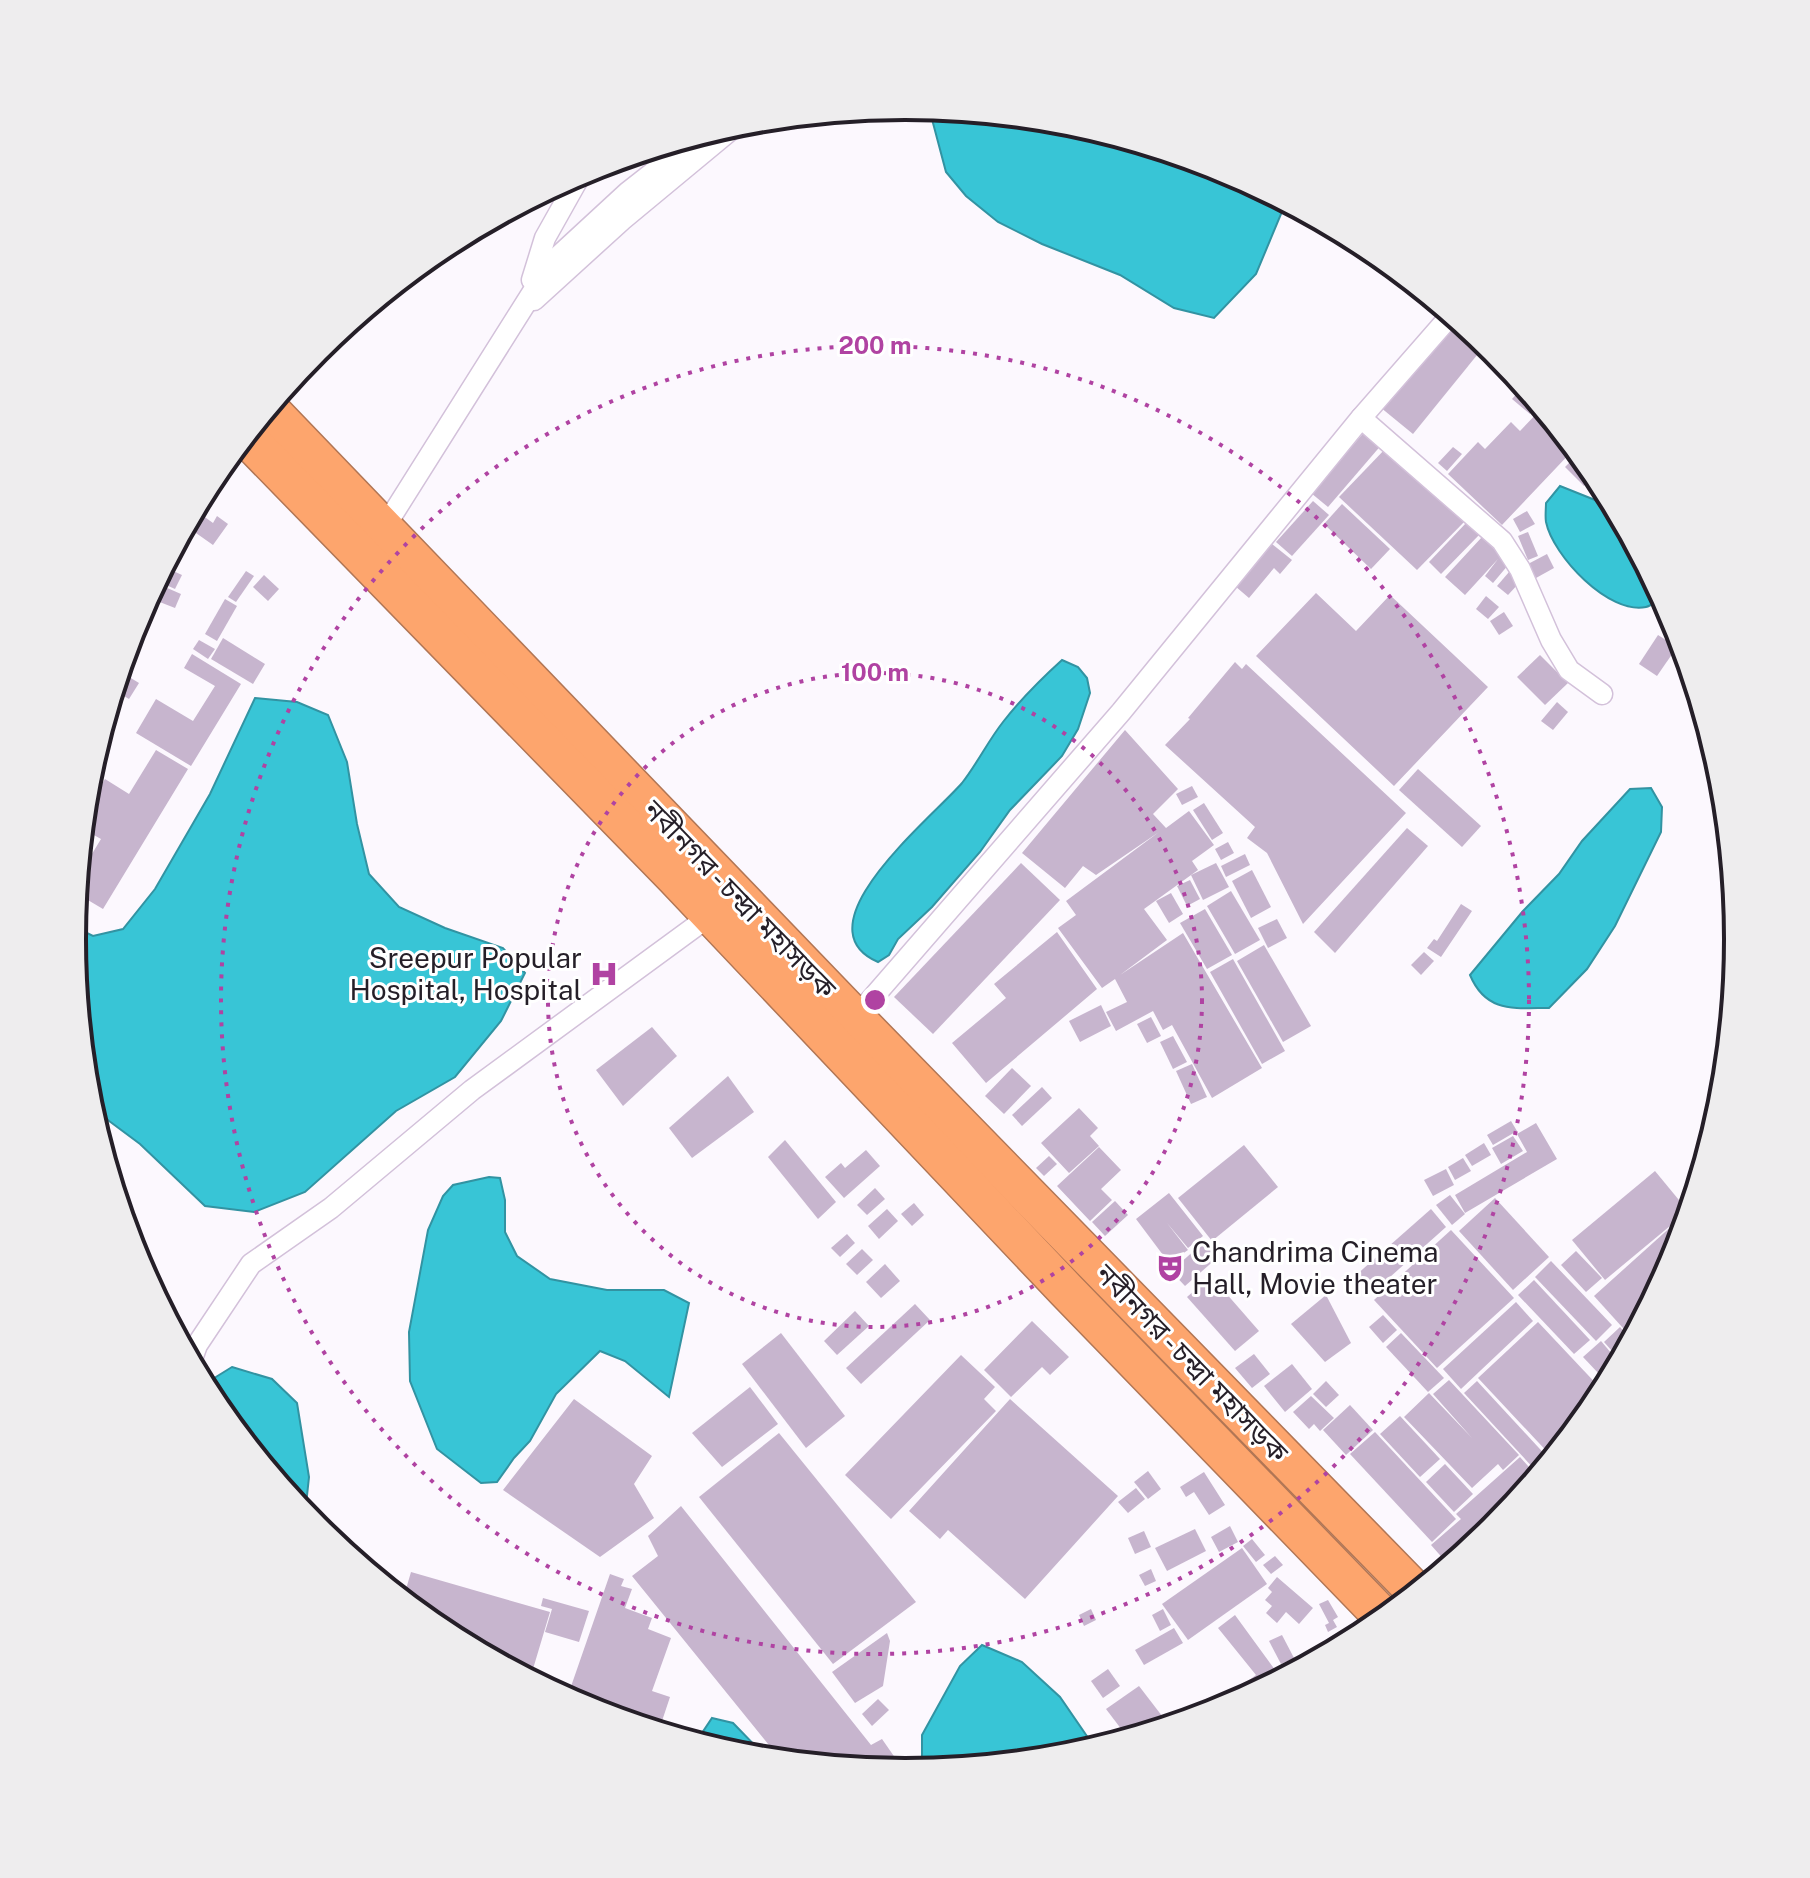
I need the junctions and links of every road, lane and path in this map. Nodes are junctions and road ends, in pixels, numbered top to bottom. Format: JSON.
{"nodes":[{"id":1,"x":715,"y":143,"type":"edge"},
{"id":2,"x":679,"y":152,"type":"edge"},
{"id":3,"x":571,"y":191,"type":"edge"},
{"id":4,"x":522,"y":310,"type":"junction"},
{"id":5,"x":1444,"y":323,"type":"edge"},
{"id":6,"x":275,"y":416,"type":"edge"},
{"id":7,"x":1361,"y":418,"type":"junction"},
{"id":8,"x":252,"y":444,"type":"edge"},
{"id":9,"x":384,"y":528,"type":"junction"},
{"id":10,"x":1602,"y":694,"type":"dead end"},
{"id":11,"x":711,"y":915,"type":"junction"},
{"id":12,"x":855,"y":1018,"type":"junction"},
{"id":13,"x":196,"y":1348,"type":"edge"},
{"id":14,"x":1409,"y":1585,"type":"edge"},
{"id":15,"x":1375,"y":1609,"type":"edge"}],
"edges":[{"from":1,"to":4,"type":"street"},
{"from":2,"to":4,"type":"street"},
{"from":3,"to":4,"type":"street"},
{"from":4,"to":9,"type":"street"},
{"from":5,"to":7,"type":"street"},
{"from":6,"to":9,"type":"highway","name":"নবীনগর - চন্দ্রা মহাসড়ক"},
{"from":7,"to":10,"type":"street"},
{"from":7,"to":12,"type":"street"},
{"from":8,"to":11,"type":"highway","name":"নবীনগর - চন্দ্রা মহাসড়ক"},
{"from":9,"to":12,"type":"highway","name":"নবীনগর - চন্দ্রা মহাসড়ক"},
{"from":11,"to":13,"type":"street"},
{"from":11,"to":15,"type":"highway","name":"নবীনগর - চন্দ্রা মহাসড়ক"},
{"from":12,"to":14,"type":"highway","name":"নবীনগর - চন্দ্রা মহাসড়ক"}]}
